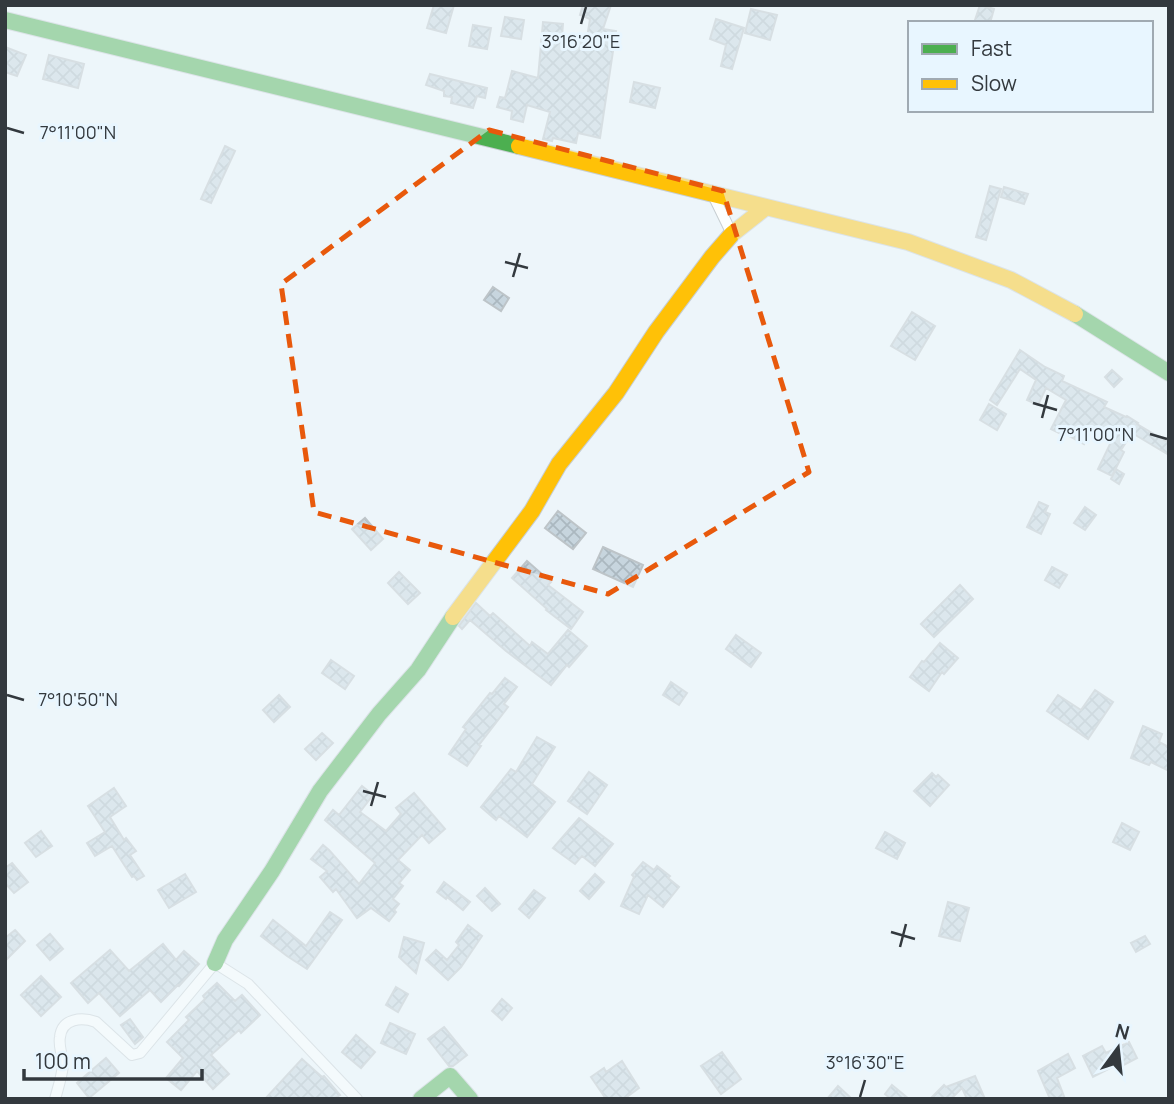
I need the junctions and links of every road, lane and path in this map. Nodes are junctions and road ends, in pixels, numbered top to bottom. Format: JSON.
{"nodes":[{"id":1,"x":5,"y":20,"type":"edge"},
{"id":2,"x":713,"y":195,"type":"junction"},
{"id":3,"x":765,"y":208,"type":"junction"},
{"id":4,"x":732,"y":234,"type":"junction"},
{"id":5,"x":1169,"y":373,"type":"edge"},
{"id":6,"x":215,"y":963,"type":"junction"},
{"id":7,"x":55,"y":1099,"type":"edge"},
{"id":8,"x":357,"y":1099,"type":"edge"},
{"id":9,"x":421,"y":1099,"type":"edge"},
{"id":10,"x":470,"y":1099,"type":"edge"}],
"edges":[{"from":1,"to":2,"type":"main road"},
{"from":2,"to":3,"type":"main road"},
{"from":2,"to":4,"type":"street"},
{"from":3,"to":4,"type":"main road"},
{"from":3,"to":5,"type":"main road"},
{"from":4,"to":6,"type":"main road"},
{"from":6,"to":7,"type":"street"},
{"from":6,"to":8,"type":"street"},
{"from":9,"to":10,"type":"main road"}]}
